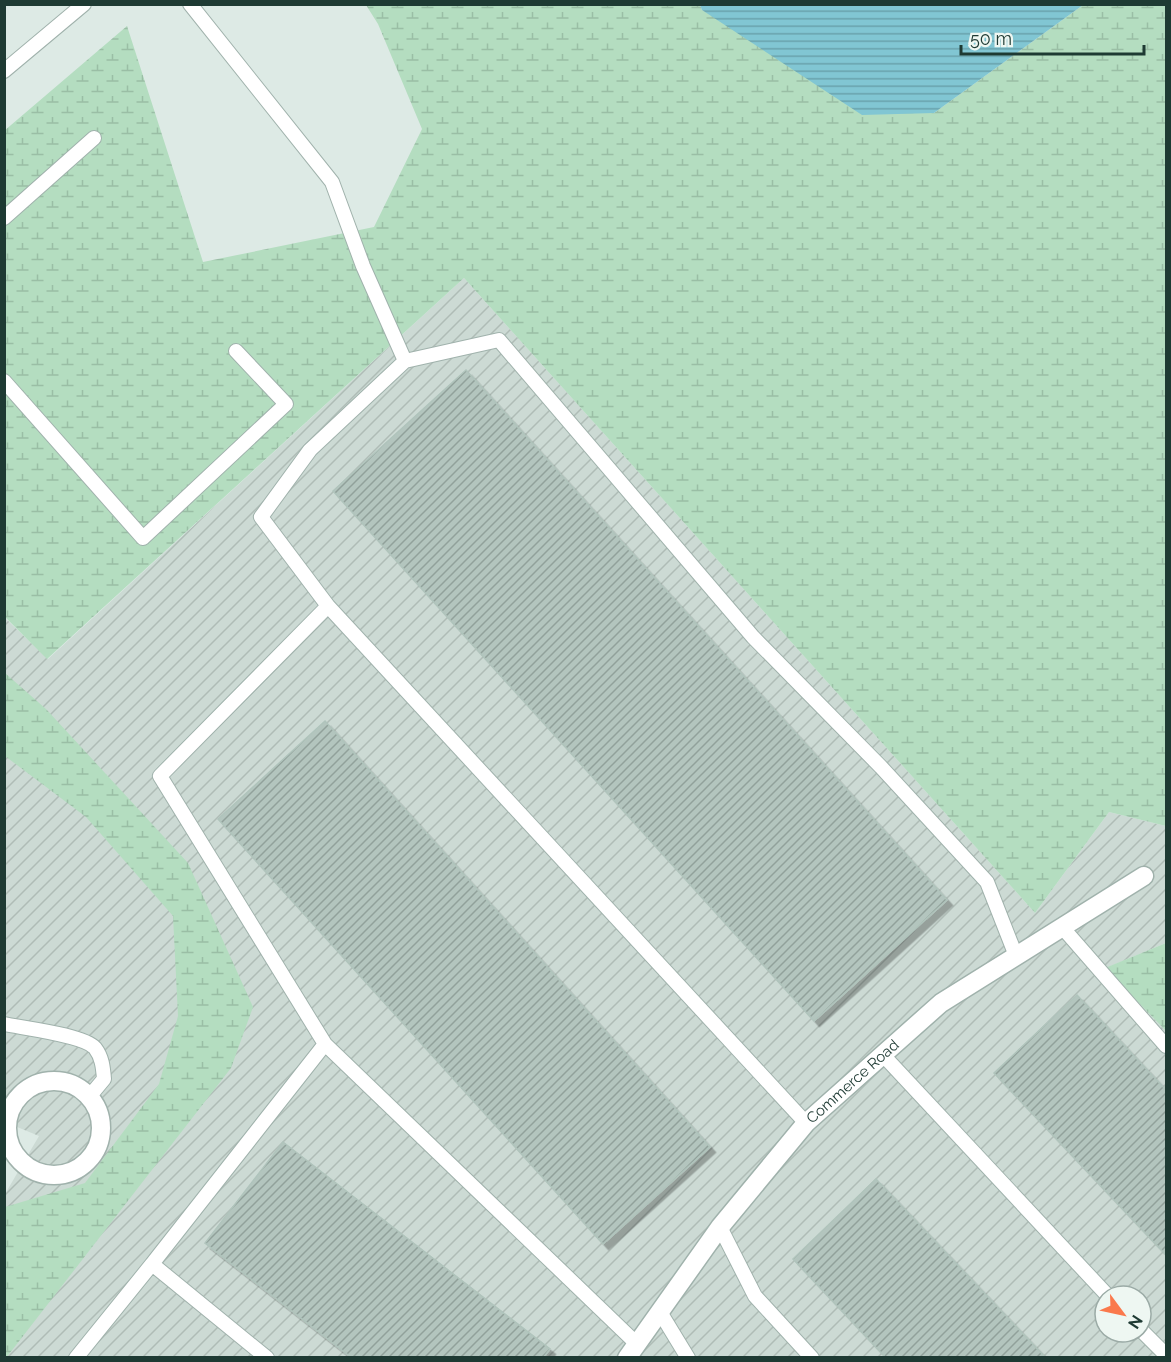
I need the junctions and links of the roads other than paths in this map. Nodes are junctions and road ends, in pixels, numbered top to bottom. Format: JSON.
{"nodes":[{"id":1,"x":84,"y":4,"type":"edge"},
{"id":2,"x":190,"y":4,"type":"edge"},
{"id":3,"x":4,"y":71,"type":"edge"},
{"id":4,"x":94,"y":138,"type":"dead end"},
{"id":5,"x":4,"y":218,"type":"edge"},
{"id":6,"x":236,"y":351,"type":"dead end"},
{"id":7,"x":405,"y":361,"type":"junction"},
{"id":8,"x":4,"y":381,"type":"edge"},
{"id":9,"x":328,"y":606,"type":"junction"},
{"id":10,"x":1144,"y":876,"type":"dead end"},
{"id":11,"x":1062,"y":927,"type":"junction"},
{"id":12,"x":1016,"y":956,"type":"junction"},
{"id":13,"x":4,"y":1024,"type":"edge"},
{"id":14,"x":325,"y":1044,"type":"junction"},
{"id":15,"x":1167,"y":1046,"type":"edge"},
{"id":16,"x":883,"y":1055,"type":"junction"},
{"id":17,"x":89,"y":1097,"type":"junction"},
{"id":18,"x":6,"y":1123,"type":"edge"},
{"id":19,"x":806,"y":1123,"type":"junction"},
{"id":20,"x":720,"y":1227,"type":"junction"},
{"id":21,"x":152,"y":1264,"type":"junction"},
{"id":22,"x":1096,"y":1284,"type":"edge"},
{"id":23,"x":660,"y":1312,"type":"junction"},
{"id":24,"x":1153,"y":1342,"type":"edge"},
{"id":25,"x":632,"y":1351,"type":"edge"},
{"id":26,"x":1167,"y":1356,"type":"edge"},
{"id":27,"x":76,"y":1358,"type":"edge"},
{"id":28,"x":267,"y":1358,"type":"edge"},
{"id":29,"x":688,"y":1358,"type":"edge"},
{"id":30,"x":812,"y":1358,"type":"edge"}],
"edges":[{"from":1,"to":3,"type":"lane"},
{"from":2,"to":7,"type":"lane"},
{"from":4,"to":5,"type":"lane"},
{"from":6,"to":8,"type":"lane"},
{"from":7,"to":9,"type":"lane"},
{"from":7,"to":12,"type":"lane"},
{"from":9,"to":14,"type":"lane"},
{"from":9,"to":19,"type":"lane"},
{"from":10,"to":11,"type":"street","name":"Commerce Road"},
{"from":11,"to":12,"type":"street","name":"Commerce Road"},
{"from":11,"to":15,"type":"lane"},
{"from":12,"to":16,"type":"street","name":"Commerce Road"},
{"from":13,"to":17,"type":"lane"},
{"from":14,"to":21,"type":"lane"},
{"from":14,"to":25,"type":"lane"},
{"from":16,"to":19,"type":"street","name":"Commerce Road"},
{"from":16,"to":22,"type":"lane"},
{"from":17,"to":18,"type":"street"},
{"from":17,"to":18,"type":"street"},
{"from":19,"to":20,"type":"street","name":"Commerce Road"},
{"from":20,"to":23,"type":"street","name":"Commerce Road"},
{"from":20,"to":30,"type":"lane"},
{"from":21,"to":27,"type":"lane"},
{"from":21,"to":28,"type":"lane"},
{"from":23,"to":25,"type":"street","name":"Commerce Road"},
{"from":23,"to":29,"type":"lane"},
{"from":24,"to":26,"type":"lane"}]}
